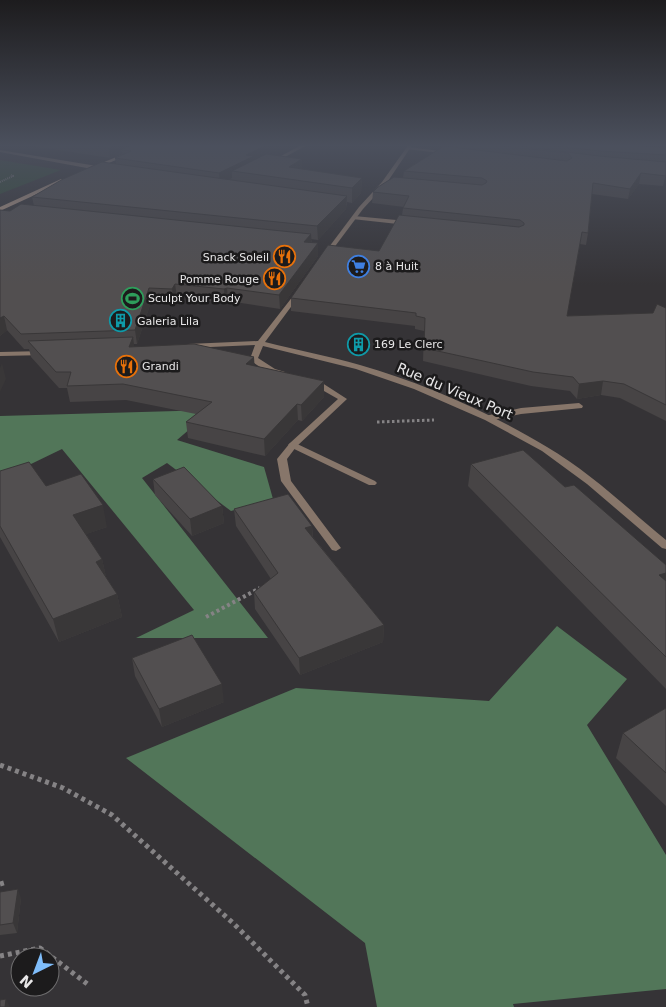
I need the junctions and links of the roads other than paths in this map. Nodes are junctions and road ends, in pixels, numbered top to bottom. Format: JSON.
{"nodes":[{"id":1,"x":37,"y":191,"type":"edge"},
{"id":2,"x":377,"y":191,"type":"edge"},
{"id":3,"x":352,"y":207,"type":"edge"},
{"id":4,"x":361,"y":208,"type":"junction"},
{"id":5,"x":0,"y":210,"type":"edge"},
{"id":6,"x":10,"y":211,"type":"edge"},
{"id":7,"x":354,"y":218,"type":"junction"},
{"id":8,"x":417,"y":224,"type":"edge"},
{"id":9,"x":322,"y":244,"type":"dead end"},
{"id":10,"x":332,"y":245,"type":"junction"},
{"id":11,"x":322,"y":259,"type":"edge"},
{"id":12,"x":302,"y":288,"type":"edge"},
{"id":13,"x":260,"y":343,"type":"junction"},
{"id":14,"x":178,"y":346,"type":"edge"},
{"id":15,"x":55,"y":352,"type":"edge"},
{"id":16,"x":0,"y":354,"type":"edge"},
{"id":17,"x":288,"y":375,"type":"edge"},
{"id":18,"x":304,"y":379,"type":"edge"},
{"id":19,"x":579,"y":406,"type":"dead end"},
{"id":20,"x":488,"y":418,"type":"junction"},
{"id":21,"x":293,"y":445,"type":"junction"},
{"id":22,"x":372,"y":483,"type":"dead end"},
{"id":23,"x":666,"y":546,"type":"edge"},
{"id":24,"x":336,"y":548,"type":"dead end"}],
"edges":[{"from":1,"to":5,"type":"street"},
{"from":2,"to":4,"type":"street"},
{"from":3,"to":4,"type":"street"},
{"from":4,"to":7,"type":"street"},
{"from":5,"to":6,"type":"street"},
{"from":7,"to":8,"type":"street"},
{"from":7,"to":10,"type":"street"},
{"from":9,"to":10,"type":"street"},
{"from":10,"to":11,"type":"street"},
{"from":12,"to":13,"type":"street"},
{"from":13,"to":14,"type":"street","name":"Rue du Vieux Port"},
{"from":13,"to":17,"type":"street"},
{"from":13,"to":20,"type":"street","name":"Rue du Vieux Port"},
{"from":15,"to":16,"type":"street"},
{"from":18,"to":21,"type":"street"},
{"from":19,"to":20,"type":"street"},
{"from":20,"to":23,"type":"street","name":"Rue du Vieux Port"},
{"from":21,"to":22,"type":"street"},
{"from":21,"to":24,"type":"street"}]}
